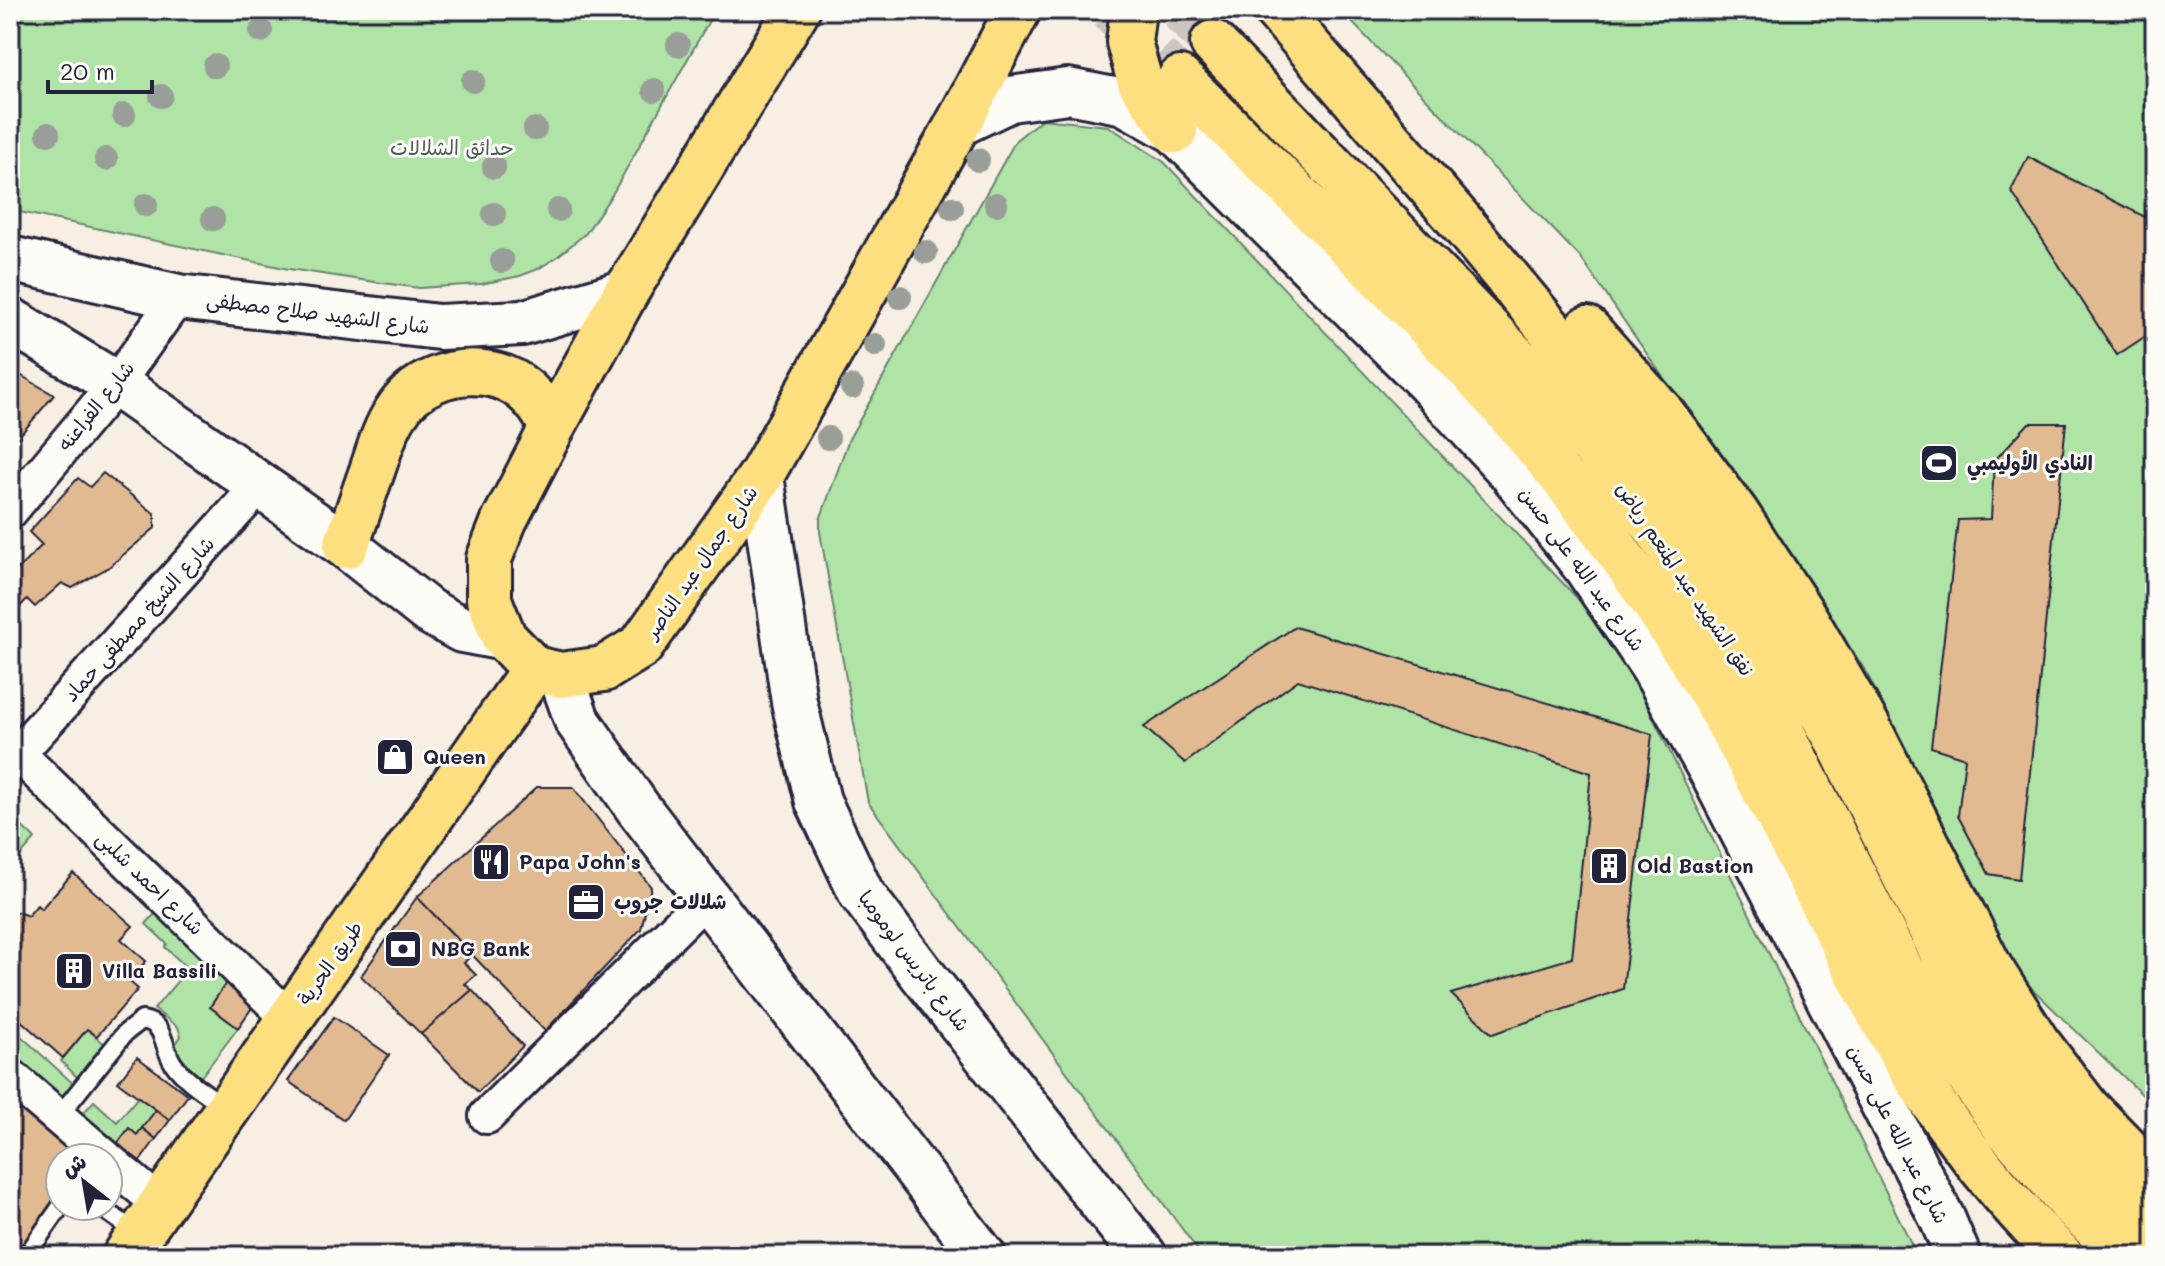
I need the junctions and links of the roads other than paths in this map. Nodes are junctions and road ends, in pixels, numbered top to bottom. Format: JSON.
{"nodes":[{"id":1,"x":797,"y":10,"type":"edge"},
{"id":2,"x":1018,"y":10,"type":"edge"},
{"id":3,"x":1133,"y":10,"type":"edge"},
{"id":4,"x":1277,"y":10,"type":"edge"},
{"id":5,"x":1213,"y":43,"type":"tunnel mouth"},
{"id":6,"x":1180,"y":79,"type":"tunnel mouth"},
{"id":7,"x":958,"y":124,"type":"junction"},
{"id":8,"x":1175,"y":131,"type":"junction"},
{"id":9,"x":1460,"y":221,"type":"junction"},
{"id":10,"x":10,"y":259,"type":"edge"},
{"id":11,"x":626,"y":292,"type":"junction"},
{"id":12,"x":178,"y":297,"type":"junction"},
{"id":13,"x":10,"y":320,"type":"edge"},
{"id":14,"x":116,"y":384,"type":"junction"},
{"id":15,"x":552,"y":428,"type":"junction"},
{"id":16,"x":761,"y":476,"type":"junction"},
{"id":17,"x":260,"y":485,"type":"junction"},
{"id":18,"x":10,"y":511,"type":"edge"},
{"id":19,"x":346,"y":546,"type":"junction"},
{"id":20,"x":504,"y":638,"type":"junction"},
{"id":21,"x":548,"y":672,"type":"junction"},
{"id":22,"x":14,"y":749,"type":"edge"},
{"id":23,"x":707,"y":897,"type":"junction"},
{"id":24,"x":291,"y":1020,"type":"junction"},
{"id":25,"x":10,"y":1076,"type":"edge"},
{"id":26,"x":228,"y":1109,"type":"junction"},
{"id":27,"x":487,"y":1116,"type":"dead end"},
{"id":28,"x":58,"y":1117,"type":"junction"},
{"id":29,"x":87,"y":1142,"type":"edge"},
{"id":30,"x":2155,"y":1178,"type":"edge"},
{"id":31,"x":124,"y":1194,"type":"edge"},
{"id":32,"x":124,"y":1221,"type":"edge"},
{"id":33,"x":50,"y":1222,"type":"edge"},
{"id":34,"x":142,"y":1232,"type":"edge"},
{"id":35,"x":2155,"y":1232,"type":"edge"},
{"id":36,"x":26,"y":1256,"type":"edge"},
{"id":37,"x":983,"y":1256,"type":"edge"},
{"id":38,"x":1144,"y":1256,"type":"edge"},
{"id":39,"x":1958,"y":1256,"type":"edge"},
{"id":40,"x":2061,"y":1256,"type":"edge"},
{"id":41,"x":2124,"y":1256,"type":"edge"}],
"edges":[{"from":1,"to":11,"type":"main road"},
{"from":2,"to":7,"type":"main road","name":"شارع جمال عبد الناصر"},
{"from":3,"to":8,"type":"main road"},
{"from":4,"to":9,"type":"main road"},
{"from":5,"to":41,"type":"main road","name":"نفق الشهيد عبد المنعم رياض"},
{"from":6,"to":40,"type":"main road","name":"نفق الشهيد عبد المنعم رياض"},
{"from":7,"to":8,"type":"main road","name":"شارع عبد الله على حسن"},
{"from":7,"to":16,"type":"main road","name":"شارع جمال عبد الناصر"},
{"from":8,"to":39,"type":"main road","name":"شارع عبد الله على حسن"},
{"from":9,"to":30,"type":"main road"},
{"from":9,"to":35,"type":"main road"},
{"from":10,"to":12,"type":"main road","name":"شارع الشهيد صلاح مصطفى"},
{"from":11,"to":12,"type":"main road","name":"شارع الشهيد صلاح مصطفى"},
{"from":11,"to":15,"type":"main road"},
{"from":12,"to":14,"type":"street","name":"شارع الفراعنه"},
{"from":13,"to":14,"type":"main road"},
{"from":14,"to":17,"type":"main road"},
{"from":14,"to":18,"type":"street","name":"شارع الفراعنه"},
{"from":15,"to":19,"type":"main road"},
{"from":15,"to":20,"type":"main road"},
{"from":16,"to":21,"type":"main road","name":"شارع جمال عبد الناصر"},
{"from":16,"to":38,"type":"main road","name":"شارع باتريس لومومبا"},
{"from":17,"to":19,"type":"main road"},
{"from":17,"to":22,"type":"street","name":"شارع الشيخ مصطفى حماد"},
{"from":19,"to":20,"type":"main road"},
{"from":20,"to":21,"type":"main road"},
{"from":21,"to":23,"type":"main road"},
{"from":21,"to":24,"type":"main road","name":"طريق الحرية"},
{"from":22,"to":24,"type":"street","name":"شارع احمد شلبى"},
{"from":23,"to":27,"type":"street"},
{"from":23,"to":37,"type":"main road"},
{"from":24,"to":26,"type":"main road","name":"طريق الحرية"},
{"from":25,"to":28,"type":"street"},
{"from":26,"to":28,"type":"lane"},
{"from":26,"to":34,"type":"main road","name":"طريق الحرية"},
{"from":28,"to":29,"type":"street"},
{"from":31,"to":34,"type":"street"},
{"from":32,"to":34,"type":"lane"},
{"from":33,"to":36,"type":"lane"}]}
